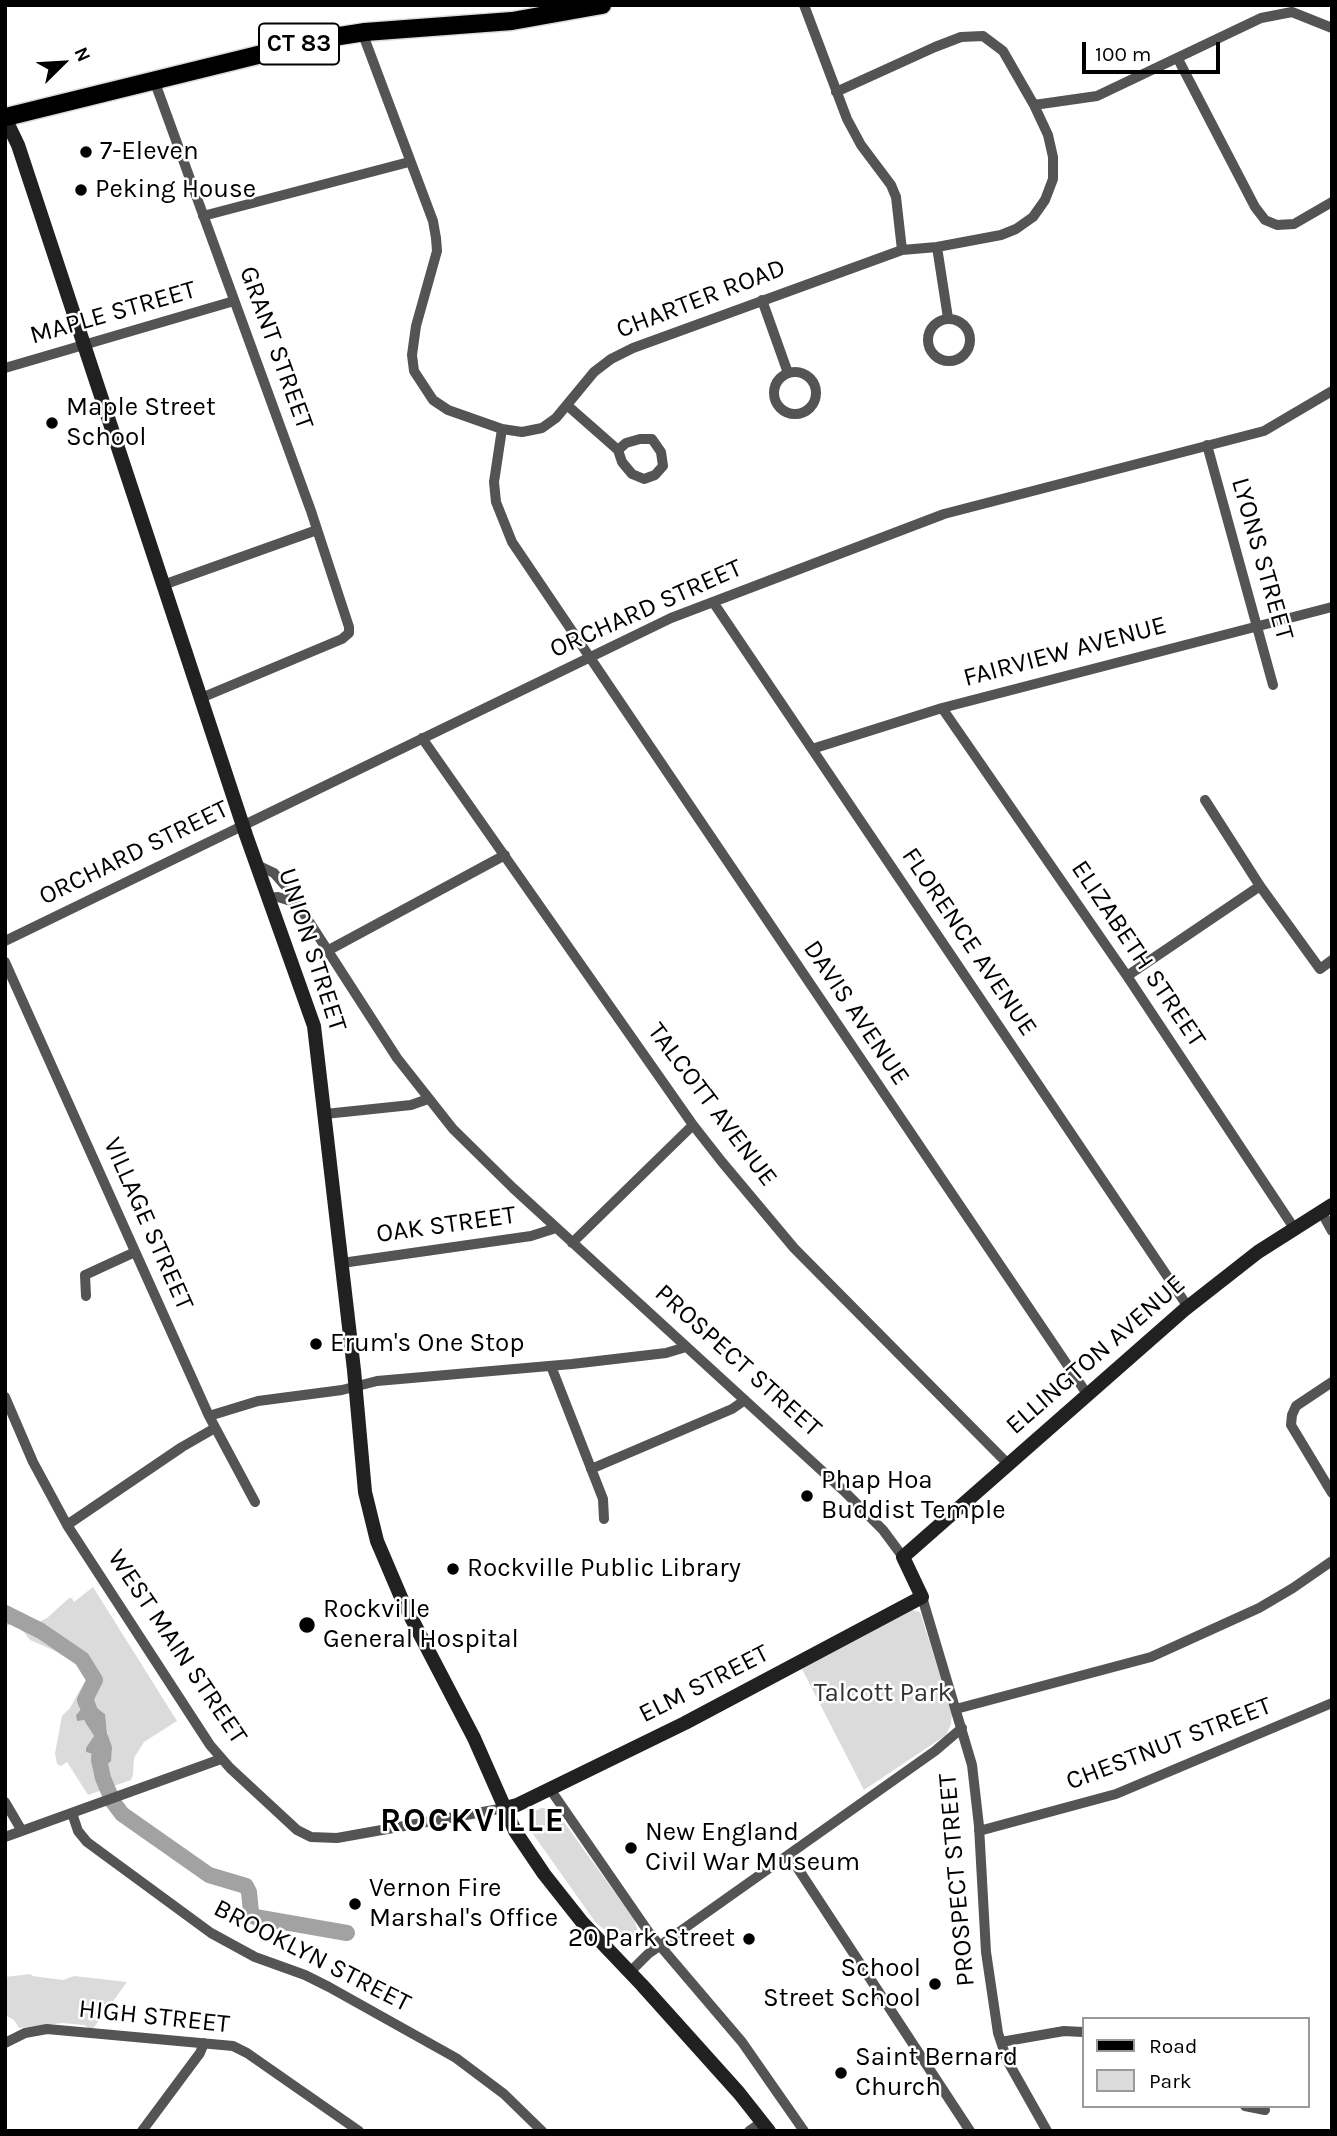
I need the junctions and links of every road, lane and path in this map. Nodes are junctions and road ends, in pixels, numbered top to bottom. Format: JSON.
{"nodes":[{"id":1,"x":601,"y":5,"type":"edge"},
{"id":2,"x":804,"y":5,"type":"edge"},
{"id":3,"x":1292,"y":9,"type":"edge"},
{"id":4,"x":1332,"y":28,"type":"edge"},
{"id":5,"x":362,"y":32,"type":"junction"},
{"id":6,"x":1178,"y":59,"type":"junction"},
{"id":7,"x":154,"y":80,"type":"junction"},
{"id":8,"x":836,"y":92,"type":"junction"},
{"id":9,"x":1034,"y":105,"type":"junction"},
{"id":10,"x":6,"y":117,"type":"edge"},
{"id":11,"x":409,"y":162,"type":"junction"},
{"id":12,"x":1332,"y":202,"type":"edge"},
{"id":13,"x":203,"y":216,"type":"junction"},
{"id":14,"x":937,"y":247,"type":"junction"},
{"id":15,"x":902,"y":250,"type":"junction"},
{"id":16,"x":762,"y":300,"type":"junction"},
{"id":17,"x":234,"y":301,"type":"junction"},
{"id":18,"x":948,"y":318,"type":"junction"},
{"id":19,"x":83,"y":345,"type":"junction"},
{"id":20,"x":5,"y":368,"type":"edge"},
{"id":21,"x":788,"y":373,"type":"dead end"},
{"id":22,"x":1332,"y":391,"type":"edge"},
{"id":23,"x":568,"y":406,"type":"junction"},
{"id":24,"x":502,"y":429,"type":"junction"},
{"id":25,"x":1207,"y":446,"type":"junction"},
{"id":26,"x":618,"y":450,"type":"junction"},
{"id":27,"x":317,"y":530,"type":"junction"},
{"id":28,"x":163,"y":585,"type":"junction"},
{"id":29,"x":713,"y":602,"type":"junction"},
{"id":30,"x":1332,"y":607,"type":"edge"},
{"id":31,"x":1258,"y":626,"type":"junction"},
{"id":32,"x":588,"y":657,"type":"junction"},
{"id":33,"x":1273,"y":685,"type":"dead end"},
{"id":34,"x":201,"y":698,"type":"junction"},
{"id":35,"x":942,"y":708,"type":"junction"},
{"id":36,"x":422,"y":738,"type":"junction"},
{"id":37,"x":812,"y":749,"type":"junction"},
{"id":38,"x":1205,"y":800,"type":"dead end"},
{"id":39,"x":243,"y":826,"type":"junction"},
{"id":40,"x":505,"y":855,"type":"junction"},
{"id":41,"x":257,"y":865,"type":"junction"},
{"id":42,"x":1260,"y":886,"type":"junction"},
{"id":43,"x":268,"y":898,"type":"junction"},
{"id":44,"x":294,"y":902,"type":"junction"},
{"id":45,"x":5,"y":941,"type":"edge"},
{"id":46,"x":327,"y":951,"type":"junction"},
{"id":47,"x":1332,"y":960,"type":"edge"},
{"id":48,"x":5,"y":962,"type":"edge"},
{"id":49,"x":1127,"y":976,"type":"junction"},
{"id":50,"x":428,"y":1099,"type":"junction"},
{"id":51,"x":326,"y":1114,"type":"junction"},
{"id":52,"x":693,"y":1125,"type":"junction"},
{"id":53,"x":1326,"y":1208,"type":"edge"},
{"id":54,"x":556,"y":1228,"type":"junction"},
{"id":55,"x":1294,"y":1228,"type":"junction"},
{"id":56,"x":1332,"y":1231,"type":"edge"},
{"id":57,"x":572,"y":1243,"type":"junction"},
{"id":58,"x":135,"y":1252,"type":"junction"},
{"id":59,"x":342,"y":1263,"type":"junction"},
{"id":60,"x":86,"y":1296,"type":"dead end"},
{"id":61,"x":1188,"y":1307,"type":"junction"},
{"id":62,"x":685,"y":1347,"type":"junction"},
{"id":63,"x":551,"y":1366,"type":"junction"},
{"id":64,"x":1332,"y":1382,"type":"edge"},
{"id":65,"x":356,"y":1387,"type":"junction"},
{"id":66,"x":1087,"y":1394,"type":"junction"},
{"id":67,"x":5,"y":1397,"type":"edge"},
{"id":68,"x":745,"y":1400,"type":"junction"},
{"id":69,"x":209,"y":1416,"type":"junction"},
{"id":70,"x":215,"y":1428,"type":"junction"},
{"id":71,"x":1008,"y":1464,"type":"junction"},
{"id":72,"x":591,"y":1469,"type":"junction"},
{"id":73,"x":1332,"y":1493,"type":"edge"},
{"id":74,"x":255,"y":1502,"type":"dead end"},
{"id":75,"x":604,"y":1518,"type":"dead end"},
{"id":76,"x":67,"y":1525,"type":"junction"},
{"id":77,"x":904,"y":1557,"type":"junction"},
{"id":78,"x":1332,"y":1561,"type":"edge"},
{"id":79,"x":922,"y":1597,"type":"junction"},
{"id":80,"x":1332,"y":1703,"type":"edge"},
{"id":81,"x":956,"y":1709,"type":"junction"},
{"id":82,"x":962,"y":1728,"type":"junction"},
{"id":83,"x":221,"y":1759,"type":"junction"},
{"id":84,"x":550,"y":1789,"type":"junction"},
{"id":85,"x":5,"y":1802,"type":"edge"},
{"id":86,"x":505,"y":1808,"type":"junction"},
{"id":87,"x":72,"y":1813,"type":"junction"},
{"id":88,"x":22,"y":1830,"type":"junction"},
{"id":89,"x":979,"y":1831,"type":"junction"},
{"id":90,"x":5,"y":1837,"type":"edge"},
{"id":91,"x":789,"y":1855,"type":"junction"},
{"id":92,"x":660,"y":1946,"type":"junction"},
{"id":93,"x":630,"y":1972,"type":"junction"},
{"id":94,"x":1082,"y":2032,"type":"edge"},
{"id":95,"x":1001,"y":2042,"type":"junction"},
{"id":96,"x":5,"y":2043,"type":"edge"},
{"id":97,"x":204,"y":2043,"type":"junction"},
{"id":98,"x":1255,"y":2108,"type":"edge"},
{"id":99,"x":1265,"y":2110,"type":"dead end"},
{"id":100,"x":765,"y":2126,"type":"edge"},
{"id":101,"x":1044,"y":2129,"type":"edge"},
{"id":102,"x":142,"y":2131,"type":"edge"},
{"id":103,"x":359,"y":2131,"type":"edge"},
{"id":104,"x":542,"y":2131,"type":"edge"},
{"id":105,"x":748,"y":2131,"type":"edge"},
{"id":106,"x":803,"y":2131,"type":"edge"},
{"id":107,"x":970,"y":2131,"type":"edge"}],
"edges":[{"from":1,"to":5,"type":"main road","number":"CT 83"},
{"from":2,"to":8,"type":"street"},
{"from":3,"to":4,"type":"street"},
{"from":3,"to":6,"type":"street"},
{"from":5,"to":7,"type":"main road","number":"CT 83"},
{"from":5,"to":11,"type":"street","name":"CHARTER ROAD"},
{"from":6,"to":9,"type":"street"},
{"from":6,"to":12,"type":"street"},
{"from":7,"to":10,"type":"main road","number":"CT 83"},
{"from":7,"to":13,"type":"street","name":"GRANT STREET"},
{"from":8,"to":9,"type":"street","name":"CHARTER ROAD"},
{"from":8,"to":15,"type":"street"},
{"from":9,"to":14,"type":"street","name":"CHARTER ROAD"},
{"from":10,"to":19,"type":"main road","name":"UNION STREET"},
{"from":11,"to":13,"type":"street"},
{"from":11,"to":24,"type":"street","name":"CHARTER ROAD"},
{"from":13,"to":17,"type":"street","name":"GRANT STREET"},
{"from":14,"to":15,"type":"street","name":"CHARTER ROAD"},
{"from":14,"to":18,"type":"street"},
{"from":15,"to":16,"type":"street","name":"CHARTER ROAD"},
{"from":16,"to":21,"type":"street"},
{"from":16,"to":23,"type":"street","name":"CHARTER ROAD"},
{"from":17,"to":19,"type":"street","name":"MAPLE STREET"},
{"from":17,"to":27,"type":"street","name":"GRANT STREET"},
{"from":18,"to":18,"type":"street"},
{"from":19,"to":20,"type":"street","name":"MAPLE STREET"},
{"from":19,"to":28,"type":"main road","name":"UNION STREET"},
{"from":22,"to":25,"type":"street","name":"ORCHARD STREET"},
{"from":23,"to":24,"type":"street","name":"CHARTER ROAD"},
{"from":23,"to":26,"type":"street"},
{"from":24,"to":32,"type":"street","name":"DAVIS AVENUE"},
{"from":25,"to":29,"type":"street","name":"ORCHARD STREET"},
{"from":25,"to":31,"type":"street","name":"LYONS STREET"},
{"from":26,"to":26,"type":"street"},
{"from":27,"to":28,"type":"street"},
{"from":27,"to":34,"type":"street","name":"GRANT STREET"},
{"from":28,"to":34,"type":"main road","name":"UNION STREET"},
{"from":29,"to":32,"type":"street","name":"ORCHARD STREET"},
{"from":29,"to":37,"type":"street","name":"FLORENCE AVENUE"},
{"from":30,"to":31,"type":"street","name":"FAIRVIEW AVENUE"},
{"from":31,"to":33,"type":"street","name":"LYONS STREET"},
{"from":31,"to":35,"type":"street","name":"FAIRVIEW AVENUE"},
{"from":32,"to":36,"type":"street","name":"ORCHARD STREET"},
{"from":32,"to":66,"type":"street","name":"DAVIS AVENUE"},
{"from":34,"to":39,"type":"main road","name":"UNION STREET"},
{"from":35,"to":37,"type":"street","name":"FAIRVIEW AVENUE"},
{"from":35,"to":49,"type":"street","name":"ELIZABETH STREET"},
{"from":36,"to":39,"type":"street","name":"ORCHARD STREET"},
{"from":36,"to":40,"type":"street","name":"TALCOTT AVENUE"},
{"from":37,"to":61,"type":"street","name":"FLORENCE AVENUE"},
{"from":38,"to":42,"type":"street"},
{"from":39,"to":41,"type":"main road","name":"UNION STREET"},
{"from":39,"to":45,"type":"street","name":"ORCHARD STREET"},
{"from":40,"to":46,"type":"street"},
{"from":40,"to":52,"type":"street","name":"TALCOTT AVENUE"},
{"from":41,"to":43,"type":"main road","name":"UNION STREET"},
{"from":41,"to":44,"type":"street","name":"PROSPECT STREET"},
{"from":42,"to":47,"type":"street"},
{"from":42,"to":49,"type":"street"},
{"from":43,"to":44,"type":"street"},
{"from":43,"to":51,"type":"main road","name":"UNION STREET"},
{"from":44,"to":46,"type":"street","name":"PROSPECT STREET"},
{"from":46,"to":50,"type":"street","name":"PROSPECT STREET"},
{"from":48,"to":58,"type":"street","name":"VILLAGE STREET"},
{"from":49,"to":55,"type":"street","name":"ELIZABETH STREET"},
{"from":50,"to":51,"type":"street"},
{"from":50,"to":54,"type":"street","name":"PROSPECT STREET"},
{"from":51,"to":59,"type":"main road","name":"UNION STREET"},
{"from":52,"to":57,"type":"street"},
{"from":52,"to":71,"type":"street","name":"TALCOTT AVENUE"},
{"from":53,"to":55,"type":"main road","name":"ELLINGTON AVENUE"},
{"from":53,"to":56,"type":"street"},
{"from":54,"to":57,"type":"street","name":"PROSPECT STREET"},
{"from":54,"to":59,"type":"street","name":"OAK STREET"},
{"from":55,"to":61,"type":"main road","name":"ELLINGTON AVENUE"},
{"from":57,"to":62,"type":"street","name":"PROSPECT STREET"},
{"from":58,"to":60,"type":"street"},
{"from":58,"to":69,"type":"street","name":"VILLAGE STREET"},
{"from":59,"to":65,"type":"main road","name":"UNION STREET"},
{"from":61,"to":66,"type":"main road","name":"ELLINGTON AVENUE"},
{"from":62,"to":63,"type":"street"},
{"from":62,"to":68,"type":"street","name":"PROSPECT STREET"},
{"from":63,"to":65,"type":"street"},
{"from":63,"to":72,"type":"street"},
{"from":64,"to":73,"type":"street"},
{"from":65,"to":69,"type":"street"},
{"from":65,"to":86,"type":"main road","name":"UNION STREET"},
{"from":66,"to":71,"type":"main road","name":"ELLINGTON AVENUE"},
{"from":67,"to":76,"type":"street","name":"WEST MAIN STREET"},
{"from":68,"to":72,"type":"street"},
{"from":68,"to":77,"type":"street","name":"PROSPECT STREET"},
{"from":69,"to":70,"type":"street","name":"VILLAGE STREET"},
{"from":70,"to":74,"type":"street","name":"VILLAGE STREET"},
{"from":70,"to":76,"type":"street"},
{"from":71,"to":77,"type":"main road","name":"ELLINGTON AVENUE"},
{"from":72,"to":75,"type":"street"},
{"from":76,"to":83,"type":"street","name":"WEST MAIN STREET"},
{"from":77,"to":79,"type":"main road","name":"PROSPECT STREET"},
{"from":78,"to":81,"type":"street"},
{"from":79,"to":81,"type":"street","name":"PROSPECT STREET"},
{"from":79,"to":84,"type":"main road","name":"ELM STREET"},
{"from":80,"to":89,"type":"street","name":"CHESTNUT STREET"},
{"from":81,"to":82,"type":"street","name":"PROSPECT STREET"},
{"from":82,"to":89,"type":"street","name":"PROSPECT STREET"},
{"from":82,"to":91,"type":"street"},
{"from":83,"to":86,"type":"street","name":"WEST MAIN STREET"},
{"from":83,"to":87,"type":"street"},
{"from":84,"to":86,"type":"main road","name":"ELM STREET"},
{"from":84,"to":92,"type":"street"},
{"from":85,"to":88,"type":"street"},
{"from":86,"to":93,"type":"main road"},
{"from":87,"to":88,"type":"street"},
{"from":87,"to":104,"type":"street","name":"BROOKLYN STREET"},
{"from":88,"to":90,"type":"street"},
{"from":89,"to":95,"type":"street","name":"PROSPECT STREET"},
{"from":91,"to":92,"type":"street"},
{"from":91,"to":107,"type":"street"},
{"from":92,"to":93,"type":"street"},
{"from":92,"to":106,"type":"street"},
{"from":93,"to":100,"type":"main road"},
{"from":94,"to":95,"type":"street"},
{"from":95,"to":101,"type":"street","name":"PROSPECT STREET"},
{"from":96,"to":97,"type":"street","name":"HIGH STREET"},
{"from":97,"to":102,"type":"street"},
{"from":97,"to":103,"type":"street","name":"HIGH STREET"},
{"from":98,"to":99,"type":"street"},
{"from":100,"to":105,"type":"street"}]}
